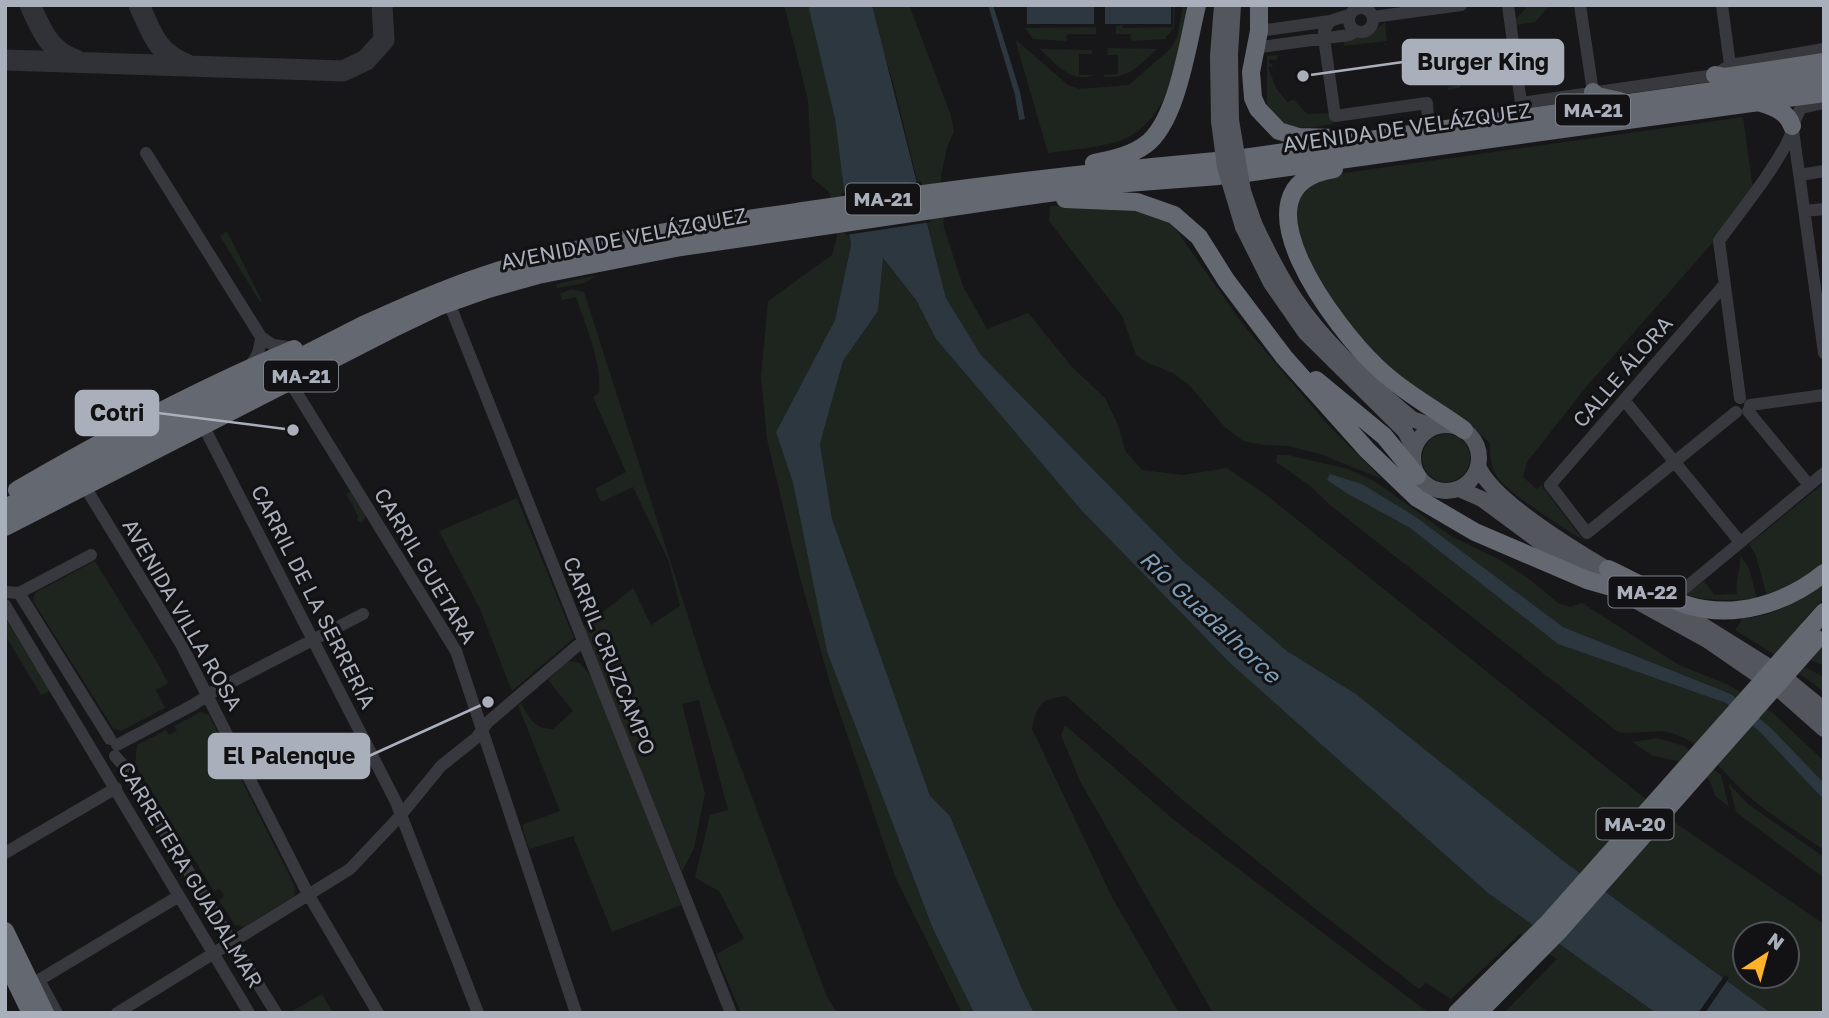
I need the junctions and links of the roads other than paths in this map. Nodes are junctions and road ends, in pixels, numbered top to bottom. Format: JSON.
{"nodes":[{"id":1,"x":1197,"y":5,"type":"edge"},
{"id":2,"x":1222,"y":5,"type":"edge"},
{"id":3,"x":1233,"y":5,"type":"edge"},
{"id":4,"x":1259,"y":5,"type":"edge"},
{"id":5,"x":1461,"y":5,"type":"edge"},
{"id":6,"x":1508,"y":5,"type":"edge"},
{"id":7,"x":1580,"y":5,"type":"edge"},
{"id":8,"x":1722,"y":5,"type":"edge"},
{"id":9,"x":1356,"y":9,"type":"edge"},
{"id":10,"x":1373,"y":18,"type":"junction"},
{"id":11,"x":1329,"y":20,"type":"junction"},
{"id":12,"x":1356,"y":31,"type":"junction"},
{"id":13,"x":1324,"y":38,"type":"junction"},
{"id":14,"x":1256,"y":39,"type":"junction"},
{"id":15,"x":1820,"y":53,"type":"edge"},
{"id":16,"x":1722,"y":70,"type":"junction"},
{"id":17,"x":1824,"y":75,"type":"edge"},
{"id":18,"x":1593,"y":92,"type":"junction"},
{"id":19,"x":1821,"y":99,"type":"edge"},
{"id":20,"x":1634,"y":103,"type":"junction"},
{"id":21,"x":1757,"y":103,"type":"junction"},
{"id":22,"x":1225,"y":120,"type":"junction"},
{"id":23,"x":1428,"y":120,"type":"dead end"},
{"id":24,"x":1792,"y":126,"type":"junction"},
{"id":25,"x":1361,"y":141,"type":"junction"},
{"id":26,"x":1422,"y":149,"type":"junction"},
{"id":27,"x":146,"y":153,"type":"dead end"},
{"id":28,"x":1231,"y":167,"type":"junction"},
{"id":29,"x":1824,"y":171,"type":"edge"},
{"id":30,"x":1800,"y":175,"type":"junction"},
{"id":31,"x":1040,"y":185,"type":"junction"},
{"id":32,"x":1824,"y":209,"type":"edge"},
{"id":33,"x":1805,"y":211,"type":"junction"},
{"id":34,"x":1248,"y":225,"type":"junction"},
{"id":35,"x":728,"y":231,"type":"junction"},
{"id":36,"x":610,"y":261,"type":"junction"},
{"id":37,"x":1725,"y":284,"type":"junction"},
{"id":38,"x":1819,"y":284,"type":"edge"},
{"id":39,"x":453,"y":313,"type":"junction"},
{"id":40,"x":1256,"y":321,"type":"junction"},
{"id":41,"x":363,"y":325,"type":"junction"},
{"id":42,"x":261,"y":337,"type":"junction"},
{"id":43,"x":297,"y":348,"type":"junction"},
{"id":44,"x":1824,"y":354,"type":"edge"},
{"id":45,"x":245,"y":370,"type":"junction"},
{"id":46,"x":295,"y":390,"type":"junction"},
{"id":47,"x":1824,"y":395,"type":"edge"},
{"id":48,"x":1624,"y":400,"type":"junction"},
{"id":49,"x":1743,"y":407,"type":"junction"},
{"id":50,"x":1435,"y":427,"type":"junction"},
{"id":51,"x":1464,"y":430,"type":"junction"},
{"id":52,"x":208,"y":435,"type":"junction"},
{"id":53,"x":1414,"y":449,"type":"junction"},
{"id":54,"x":1673,"y":463,"type":"junction"},
{"id":55,"x":1478,"y":466,"type":"junction"},
{"id":56,"x":1824,"y":473,"type":"edge"},
{"id":57,"x":1417,"y":476,"type":"junction"},
{"id":58,"x":1809,"y":485,"type":"junction"},
{"id":59,"x":1459,"y":489,"type":"junction"},
{"id":60,"x":90,"y":495,"type":"junction"},
{"id":61,"x":5,"y":496,"type":"edge"},
{"id":62,"x":5,"y":508,"type":"edge"},
{"id":63,"x":5,"y":527,"type":"edge"},
{"id":64,"x":5,"y":538,"type":"edge"},
{"id":65,"x":1740,"y":542,"type":"junction"},
{"id":66,"x":91,"y":555,"type":"dead end"},
{"id":67,"x":1824,"y":573,"type":"edge"},
{"id":68,"x":1608,"y":577,"type":"junction"},
{"id":69,"x":1684,"y":589,"type":"dead end"},
{"id":70,"x":5,"y":592,"type":"edge"},
{"id":71,"x":19,"y":593,"type":"junction"},
{"id":72,"x":5,"y":605,"type":"edge"},
{"id":73,"x":1824,"y":612,"type":"edge"},
{"id":74,"x":363,"y":614,"type":"dead end"},
{"id":75,"x":1816,"y":634,"type":"edge"},
{"id":76,"x":313,"y":640,"type":"junction"},
{"id":77,"x":583,"y":641,"type":"junction"},
{"id":78,"x":208,"y":697,"type":"junction"},
{"id":79,"x":1824,"y":710,"type":"edge"},
{"id":80,"x":1824,"y":729,"type":"edge"},
{"id":81,"x":482,"y":730,"type":"junction"},
{"id":82,"x":114,"y":747,"type":"junction"},
{"id":83,"x":97,"y":756,"type":"junction"},
{"id":84,"x":116,"y":788,"type":"junction"},
{"id":85,"x":400,"y":816,"type":"junction"},
{"id":86,"x":5,"y":853,"type":"edge"},
{"id":87,"x":308,"y":894,"type":"junction"},
{"id":88,"x":179,"y":896,"type":"junction"},
{"id":89,"x":5,"y":931,"type":"edge"},
{"id":90,"x":233,"y":942,"type":"junction"},
{"id":91,"x":213,"y":954,"type":"junction"},
{"id":92,"x":5,"y":960,"type":"edge"},
{"id":93,"x":136,"y":1008,"type":"edge"},
{"id":94,"x":31,"y":1013,"type":"edge"},
{"id":95,"x":45,"y":1013,"type":"edge"},
{"id":96,"x":57,"y":1013,"type":"edge"},
{"id":97,"x":117,"y":1013,"type":"edge"},
{"id":98,"x":249,"y":1013,"type":"edge"},
{"id":99,"x":276,"y":1013,"type":"edge"},
{"id":100,"x":378,"y":1013,"type":"edge"},
{"id":101,"x":478,"y":1013,"type":"edge"},
{"id":102,"x":576,"y":1013,"type":"edge"},
{"id":103,"x":731,"y":1013,"type":"edge"},
{"id":104,"x":1457,"y":1013,"type":"edge"},
{"id":105,"x":1478,"y":1013,"type":"edge"}],
"edges":[{"from":1,"to":31,"type":"highway"},
{"from":2,"to":22,"type":"main road"},
{"from":3,"to":22,"type":"main road"},
{"from":4,"to":14,"type":"highway"},
{"from":5,"to":10,"type":"street"},
{"from":6,"to":18,"type":"street","name":"AVENIDA DE VELÁZQUEZ"},
{"from":7,"to":18,"type":"street"},
{"from":8,"to":16,"type":"street"},
{"from":9,"to":10,"type":"street"},
{"from":9,"to":11,"type":"street"},
{"from":9,"to":12,"type":"street"},
{"from":10,"to":12,"type":"street"},
{"from":11,"to":13,"type":"street"},
{"from":11,"to":14,"type":"street"},
{"from":12,"to":13,"type":"street"},
{"from":13,"to":14,"type":"street"},
{"from":13,"to":23,"type":"street","name":"AVENIDA DE VELÁZQUEZ"},
{"from":14,"to":25,"type":"highway"},
{"from":15,"to":16,"type":"highway"},
{"from":16,"to":18,"type":"street","name":"AVENIDA DE VELÁZQUEZ"},
{"from":17,"to":20,"type":"highway","name":"AVENIDA DE VELÁZQUEZ","number":"MA-21"},
{"from":18,"to":20,"type":"highway"},
{"from":19,"to":21,"type":"highway","name":"AVENIDA DE VELÁZQUEZ","number":"MA-21"},
{"from":19,"to":24,"type":"street"},
{"from":20,"to":25,"type":"highway","name":"AVENIDA DE VELÁZQUEZ","number":"MA-21"},
{"from":21,"to":24,"type":"highway"},
{"from":21,"to":26,"type":"highway","name":"AVENIDA DE VELÁZQUEZ","number":"MA-21"},
{"from":22,"to":28,"type":"main road","bridge":true},
{"from":24,"to":30,"type":"street"},
{"from":24,"to":37,"type":"street"},
{"from":25,"to":28,"type":"highway","name":"AVENIDA DE VELÁZQUEZ","number":"MA-21"},
{"from":26,"to":28,"type":"highway","name":"AVENIDA DE VELÁZQUEZ","number":"MA-21"},
{"from":26,"to":51,"type":"highway"},
{"from":27,"to":42,"type":"street"},
{"from":28,"to":31,"type":"highway","name":"AVENIDA DE VELÁZQUEZ","number":"MA-21"},
{"from":28,"to":34,"type":"main road","bridge":true},
{"from":29,"to":30,"type":"street"},
{"from":30,"to":33,"type":"street"},
{"from":31,"to":35,"type":"highway","name":"AVENIDA DE VELÁZQUEZ","number":"MA-21"},
{"from":31,"to":35,"type":"highway","name":"AVENIDA DE VELÁZQUEZ","number":"MA-21"},
{"from":31,"to":40,"type":"highway"},
{"from":32,"to":33,"type":"street"},
{"from":33,"to":38,"type":"street"},
{"from":34,"to":50,"type":"main road"},
{"from":34,"to":53,"type":"main road"},
{"from":35,"to":36,"type":"highway","name":"AVENIDA DE VELÁZQUEZ","number":"MA-21"},
{"from":35,"to":41,"type":"highway","name":"AVENIDA DE VELÁZQUEZ","number":"MA-21"},
{"from":36,"to":39,"type":"highway"},
{"from":36,"to":63,"type":"highway","name":"AVENIDA DE VELÁZQUEZ","number":"MA-21"},
{"from":37,"to":48,"type":"street","name":"CALLE ÁLORA"},
{"from":37,"to":49,"type":"street"},
{"from":38,"to":44,"type":"street"},
{"from":39,"to":46,"type":"highway"},
{"from":39,"to":77,"type":"street","name":"CARRIL CRUZCAMPO"},
{"from":40,"to":57,"type":"highway"},
{"from":40,"to":68,"type":"highway"},
{"from":41,"to":43,"type":"highway"},
{"from":41,"to":62,"type":"highway","name":"AVENIDA DE VELÁZQUEZ","number":"MA-21"},
{"from":42,"to":43,"type":"street"},
{"from":42,"to":45,"type":"street"},
{"from":43,"to":45,"type":"highway"},
{"from":45,"to":61,"type":"highway"},
{"from":46,"to":52,"type":"highway"},
{"from":46,"to":81,"type":"street","name":"CARRIL GUETARA"},
{"from":47,"to":49,"type":"street"},
{"from":48,"to":54,"type":"street"},
{"from":48,"to":54,"type":"street","name":"CALLE ÁLORA"},
{"from":49,"to":54,"type":"street"},
{"from":49,"to":58,"type":"street"},
{"from":50,"to":51,"type":"main road"},
{"from":50,"to":53,"type":"main road"},
{"from":51,"to":55,"type":"main road","number":"MA-22"},
{"from":52,"to":60,"type":"highway"},
{"from":52,"to":76,"type":"street","name":"CARRIL DE LA SERRERÍA"},
{"from":53,"to":57,"type":"main road"},
{"from":54,"to":65,"type":"street"},
{"from":55,"to":59,"type":"main road"},
{"from":55,"to":68,"type":"main road","number":"MA-22"},
{"from":56,"to":58,"type":"street"},
{"from":57,"to":59,"type":"main road","number":"MA-22"},
{"from":58,"to":65,"type":"street"},
{"from":59,"to":68,"type":"main road","number":"MA-22"},
{"from":60,"to":64,"type":"highway"},
{"from":60,"to":78,"type":"street","name":"AVENIDA VILLA ROSA"},
{"from":65,"to":69,"type":"street"},
{"from":66,"to":71,"type":"street"},
{"from":67,"to":68,"type":"highway"},
{"from":68,"to":79,"type":"main road","number":"MA-22"},
{"from":68,"to":80,"type":"main road","number":"MA-22"},
{"from":70,"to":71,"type":"street"},
{"from":71,"to":82,"type":"street"},
{"from":72,"to":83,"type":"street","name":"CARRETERA GUADALMAR"},
{"from":73,"to":75,"type":"highway","number":"MA-20"},
{"from":74,"to":76,"type":"street"},
{"from":75,"to":104,"type":"highway","number":"MA-20","bridge":true},
{"from":75,"to":105,"type":"highway","number":"MA-20","bridge":true},
{"from":76,"to":78,"type":"street"},
{"from":76,"to":85,"type":"street","name":"CARRIL DE LA SERRERÍA"},
{"from":77,"to":81,"type":"street"},
{"from":77,"to":103,"type":"street","name":"CARRIL CRUZCAMPO"},
{"from":78,"to":82,"type":"street"},
{"from":78,"to":87,"type":"street","name":"AVENIDA VILLA ROSA"},
{"from":81,"to":85,"type":"street"},
{"from":81,"to":102,"type":"street","name":"CARRIL GUETARA"},
{"from":82,"to":83,"type":"street","name":"CARRETERA GUADALMAR"},
{"from":82,"to":83,"type":"street","name":"CARRETERA GUADALMAR"},
{"from":82,"to":90,"type":"street"},
{"from":83,"to":84,"type":"street","name":"CARRETERA GUADALMAR"},
{"from":84,"to":86,"type":"street"},
{"from":84,"to":88,"type":"street","name":"CARRETERA GUADALMAR"},
{"from":85,"to":87,"type":"street"},
{"from":85,"to":101,"type":"street","name":"CARRIL DE LA SERRERÍA"},
{"from":87,"to":90,"type":"street"},
{"from":87,"to":100,"type":"street","name":"AVENIDA VILLA ROSA"},
{"from":88,"to":91,"type":"street","name":"CARRETERA GUADALMAR"},
{"from":88,"to":96,"type":"street"},
{"from":89,"to":95,"type":"highway"},
{"from":90,"to":91,"type":"street"},
{"from":90,"to":99,"type":"street"},
{"from":91,"to":93,"type":"street"},
{"from":91,"to":98,"type":"street","name":"CARRETERA GUADALMAR"},
{"from":92,"to":94,"type":"highway"},
{"from":93,"to":97,"type":"street"}]}
